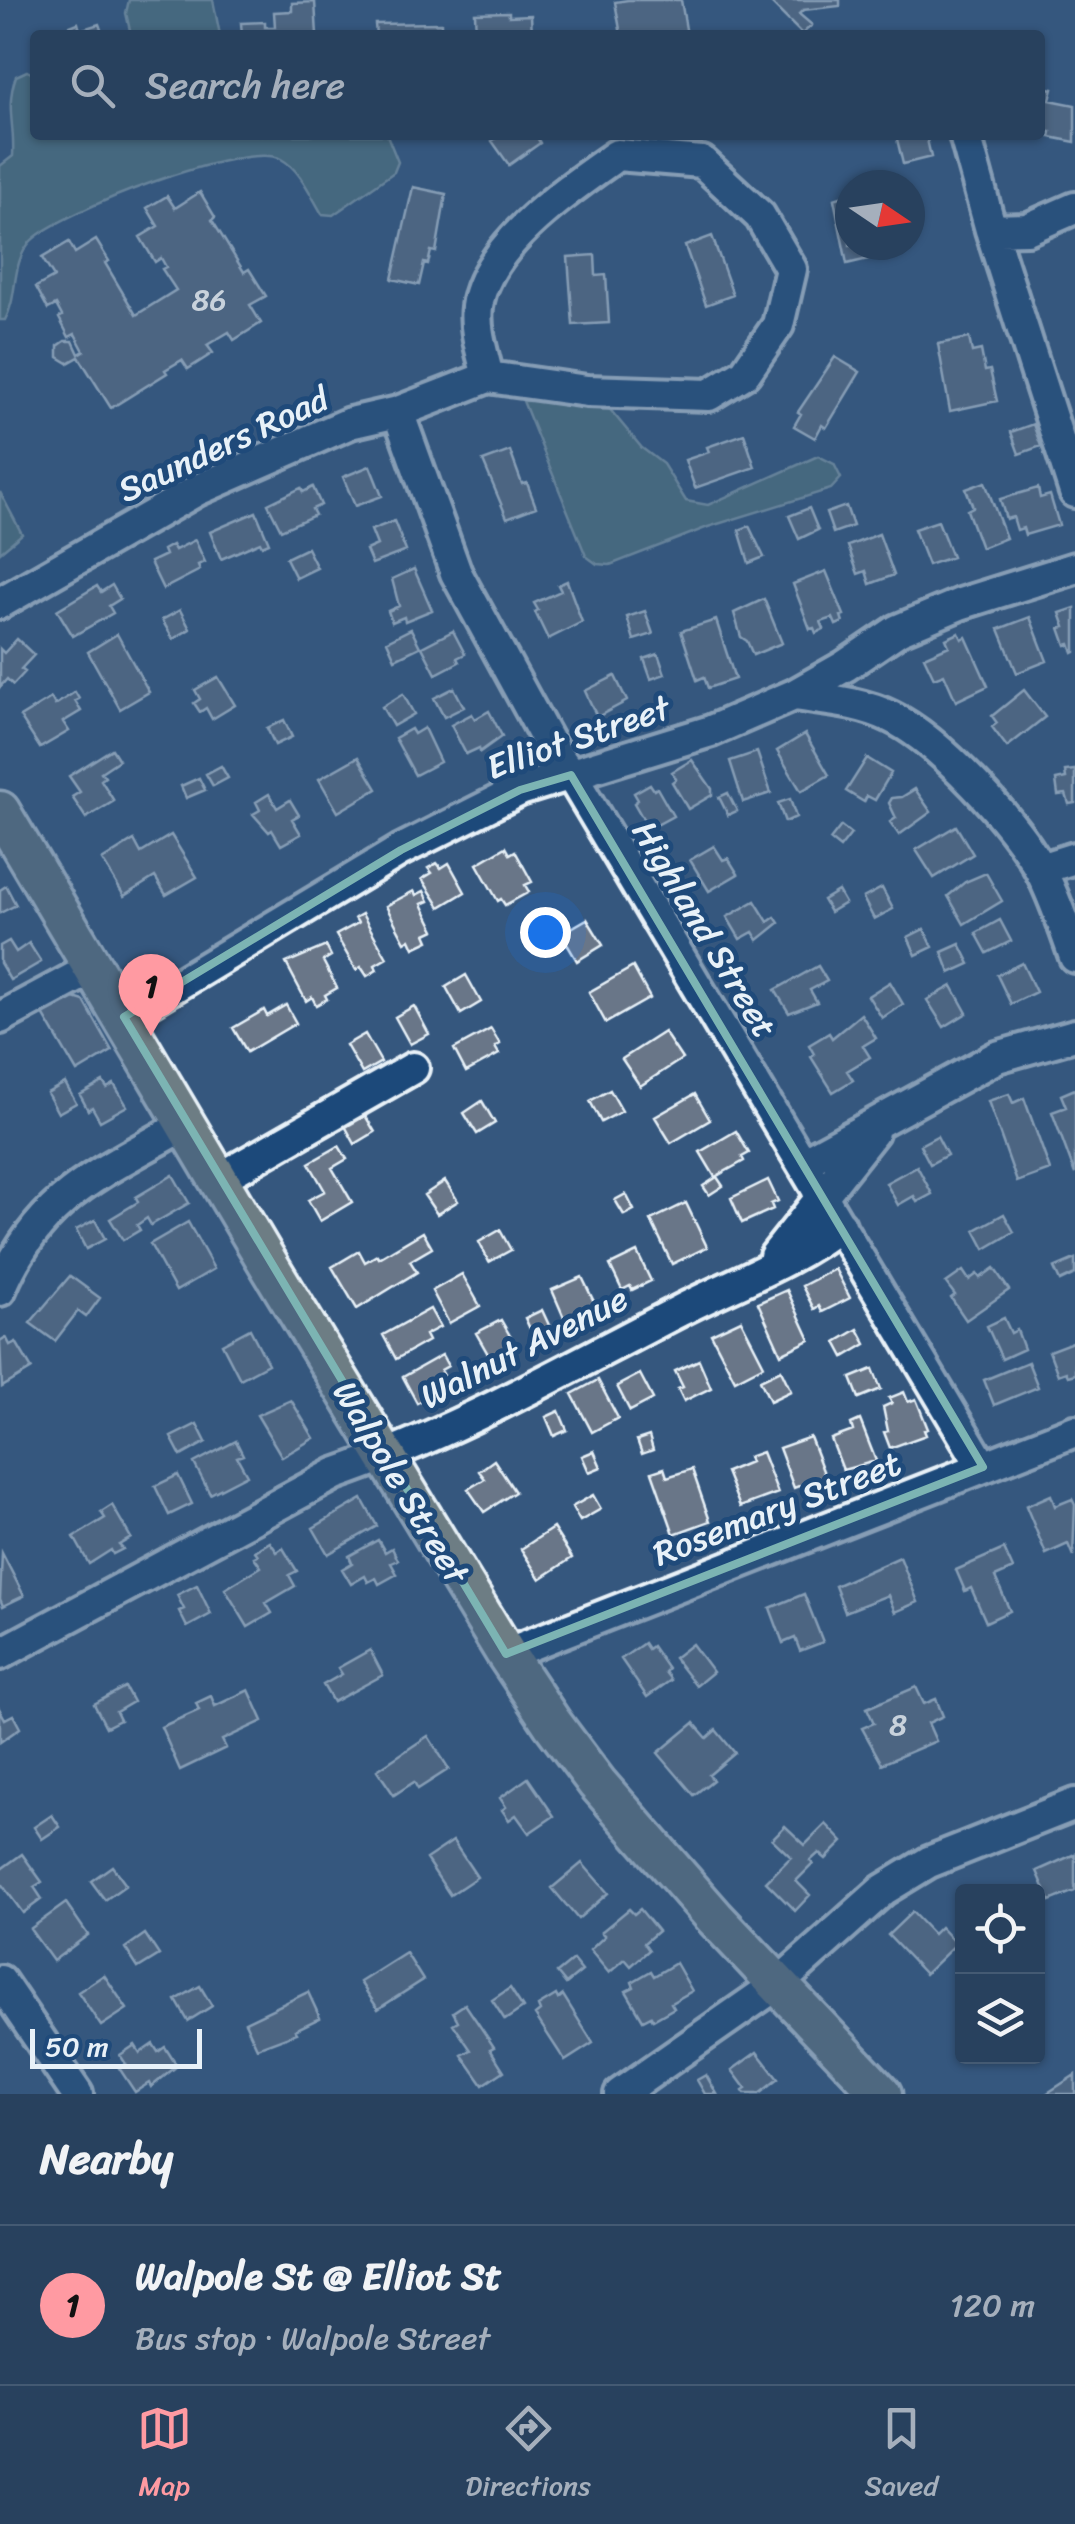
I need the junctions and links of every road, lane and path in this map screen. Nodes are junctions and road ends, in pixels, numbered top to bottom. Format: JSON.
{"nodes":[{"id":1,"x":966,"y":140,"type":"edge"},
{"id":2,"x":1075,"y":208,"type":"edge"},
{"id":3,"x":992,"y":230,"type":"junction"},
{"id":4,"x":488,"y":377,"type":"junction"},
{"id":5,"x":398,"y":412,"type":"junction"},
{"id":6,"x":1075,"y":492,"type":"edge"},
{"id":7,"x":1075,"y":568,"type":"edge"},
{"id":8,"x":0,"y":603,"type":"edge"},
{"id":9,"x":794,"y":695,"type":"junction"},
{"id":10,"x":571,"y":775,"type":"junction"},
{"id":11,"x":0,"y":810,"type":"edge"},
{"id":12,"x":1075,"y":858,"type":"edge"},
{"id":13,"x":1040,"y":869,"type":"junction"},
{"id":14,"x":1075,"y":957,"type":"edge"},
{"id":15,"x":95,"y":967,"type":"junction"},
{"id":16,"x":0,"y":1018,"type":"edge"},
{"id":17,"x":124,"y":1018,"type":"junction"},
{"id":18,"x":1075,"y":1035,"type":"edge"},
{"id":19,"x":413,"y":1068,"type":"dead end"},
{"id":20,"x":886,"y":1119,"type":"junction"},
{"id":21,"x":186,"y":1124,"type":"junction"},
{"id":22,"x":802,"y":1163,"type":"junction"},
{"id":23,"x":219,"y":1180,"type":"junction"},
{"id":24,"x":823,"y":1197,"type":"junction"},
{"id":25,"x":840,"y":1225,"type":"junction"},
{"id":26,"x":762,"y":1270,"type":"junction"},
{"id":27,"x":0,"y":1290,"type":"edge"},
{"id":28,"x":1075,"y":1431,"type":"edge"},
{"id":29,"x":386,"y":1457,"type":"junction"},
{"id":30,"x":983,"y":1468,"type":"junction"},
{"id":31,"x":0,"y":1654,"type":"edge"},
{"id":32,"x":506,"y":1654,"type":"junction"},
{"id":33,"x":1075,"y":1804,"type":"edge"},
{"id":34,"x":0,"y":1981,"type":"edge"},
{"id":35,"x":779,"y":1983,"type":"junction"},
{"id":36,"x":77,"y":2094,"type":"edge"},
{"id":37,"x":620,"y":2094,"type":"edge"},
{"id":38,"x":882,"y":2094,"type":"edge"}],
"edges":[{"from":1,"to":3,"type":"street"},
{"from":2,"to":3,"type":"street"},
{"from":3,"to":6,"type":"street"},
{"from":4,"to":4,"type":"street","name":"Saunders Road"},
{"from":4,"to":5,"type":"street","name":"Saunders Road"},
{"from":5,"to":8,"type":"street","name":"Saunders Road"},
{"from":5,"to":10,"type":"street","name":"Highland Street"},
{"from":7,"to":9,"type":"street","name":"Elliot Street"},
{"from":9,"to":10,"type":"street","name":"Elliot Street"},
{"from":9,"to":13,"type":"street"},
{"from":10,"to":17,"type":"street","name":"Elliot Street"},
{"from":10,"to":22,"type":"street","name":"Highland Street"},
{"from":11,"to":15,"type":"main road","name":"Walpole Street"},
{"from":12,"to":13,"type":"street"},
{"from":13,"to":14,"type":"street"},
{"from":15,"to":16,"type":"street"},
{"from":15,"to":17,"type":"main road","name":"Walpole Street"},
{"from":17,"to":21,"type":"main road","name":"Walpole Street"},
{"from":18,"to":20,"type":"street"},
{"from":19,"to":23,"type":"street"},
{"from":20,"to":22,"type":"street"},
{"from":20,"to":24,"type":"street","name":"Walnut Avenue"},
{"from":21,"to":23,"type":"main road","name":"Walpole Street"},
{"from":21,"to":27,"type":"street"},
{"from":22,"to":24,"type":"street","name":"Highland Street"},
{"from":23,"to":29,"type":"main road","name":"Walpole Street"},
{"from":24,"to":25,"type":"street","name":"Highland Street"},
{"from":24,"to":26,"type":"street","name":"Walnut Avenue"},
{"from":25,"to":26,"type":"street","name":"Walnut Avenue"},
{"from":25,"to":30,"type":"street","name":"Highland Street"},
{"from":26,"to":29,"type":"street","name":"Walnut Avenue"},
{"from":28,"to":30,"type":"street","name":"Rosemary Street"},
{"from":29,"to":31,"type":"street","name":"Walnut Avenue"},
{"from":29,"to":32,"type":"main road","name":"Walpole Street"},
{"from":30,"to":32,"type":"street","name":"Rosemary Street"},
{"from":32,"to":35,"type":"main road","name":"Walpole Street"},
{"from":33,"to":35,"type":"street"},
{"from":34,"to":36,"type":"street"},
{"from":35,"to":37,"type":"street"},
{"from":35,"to":38,"type":"main road","name":"Walpole Street"}]}
